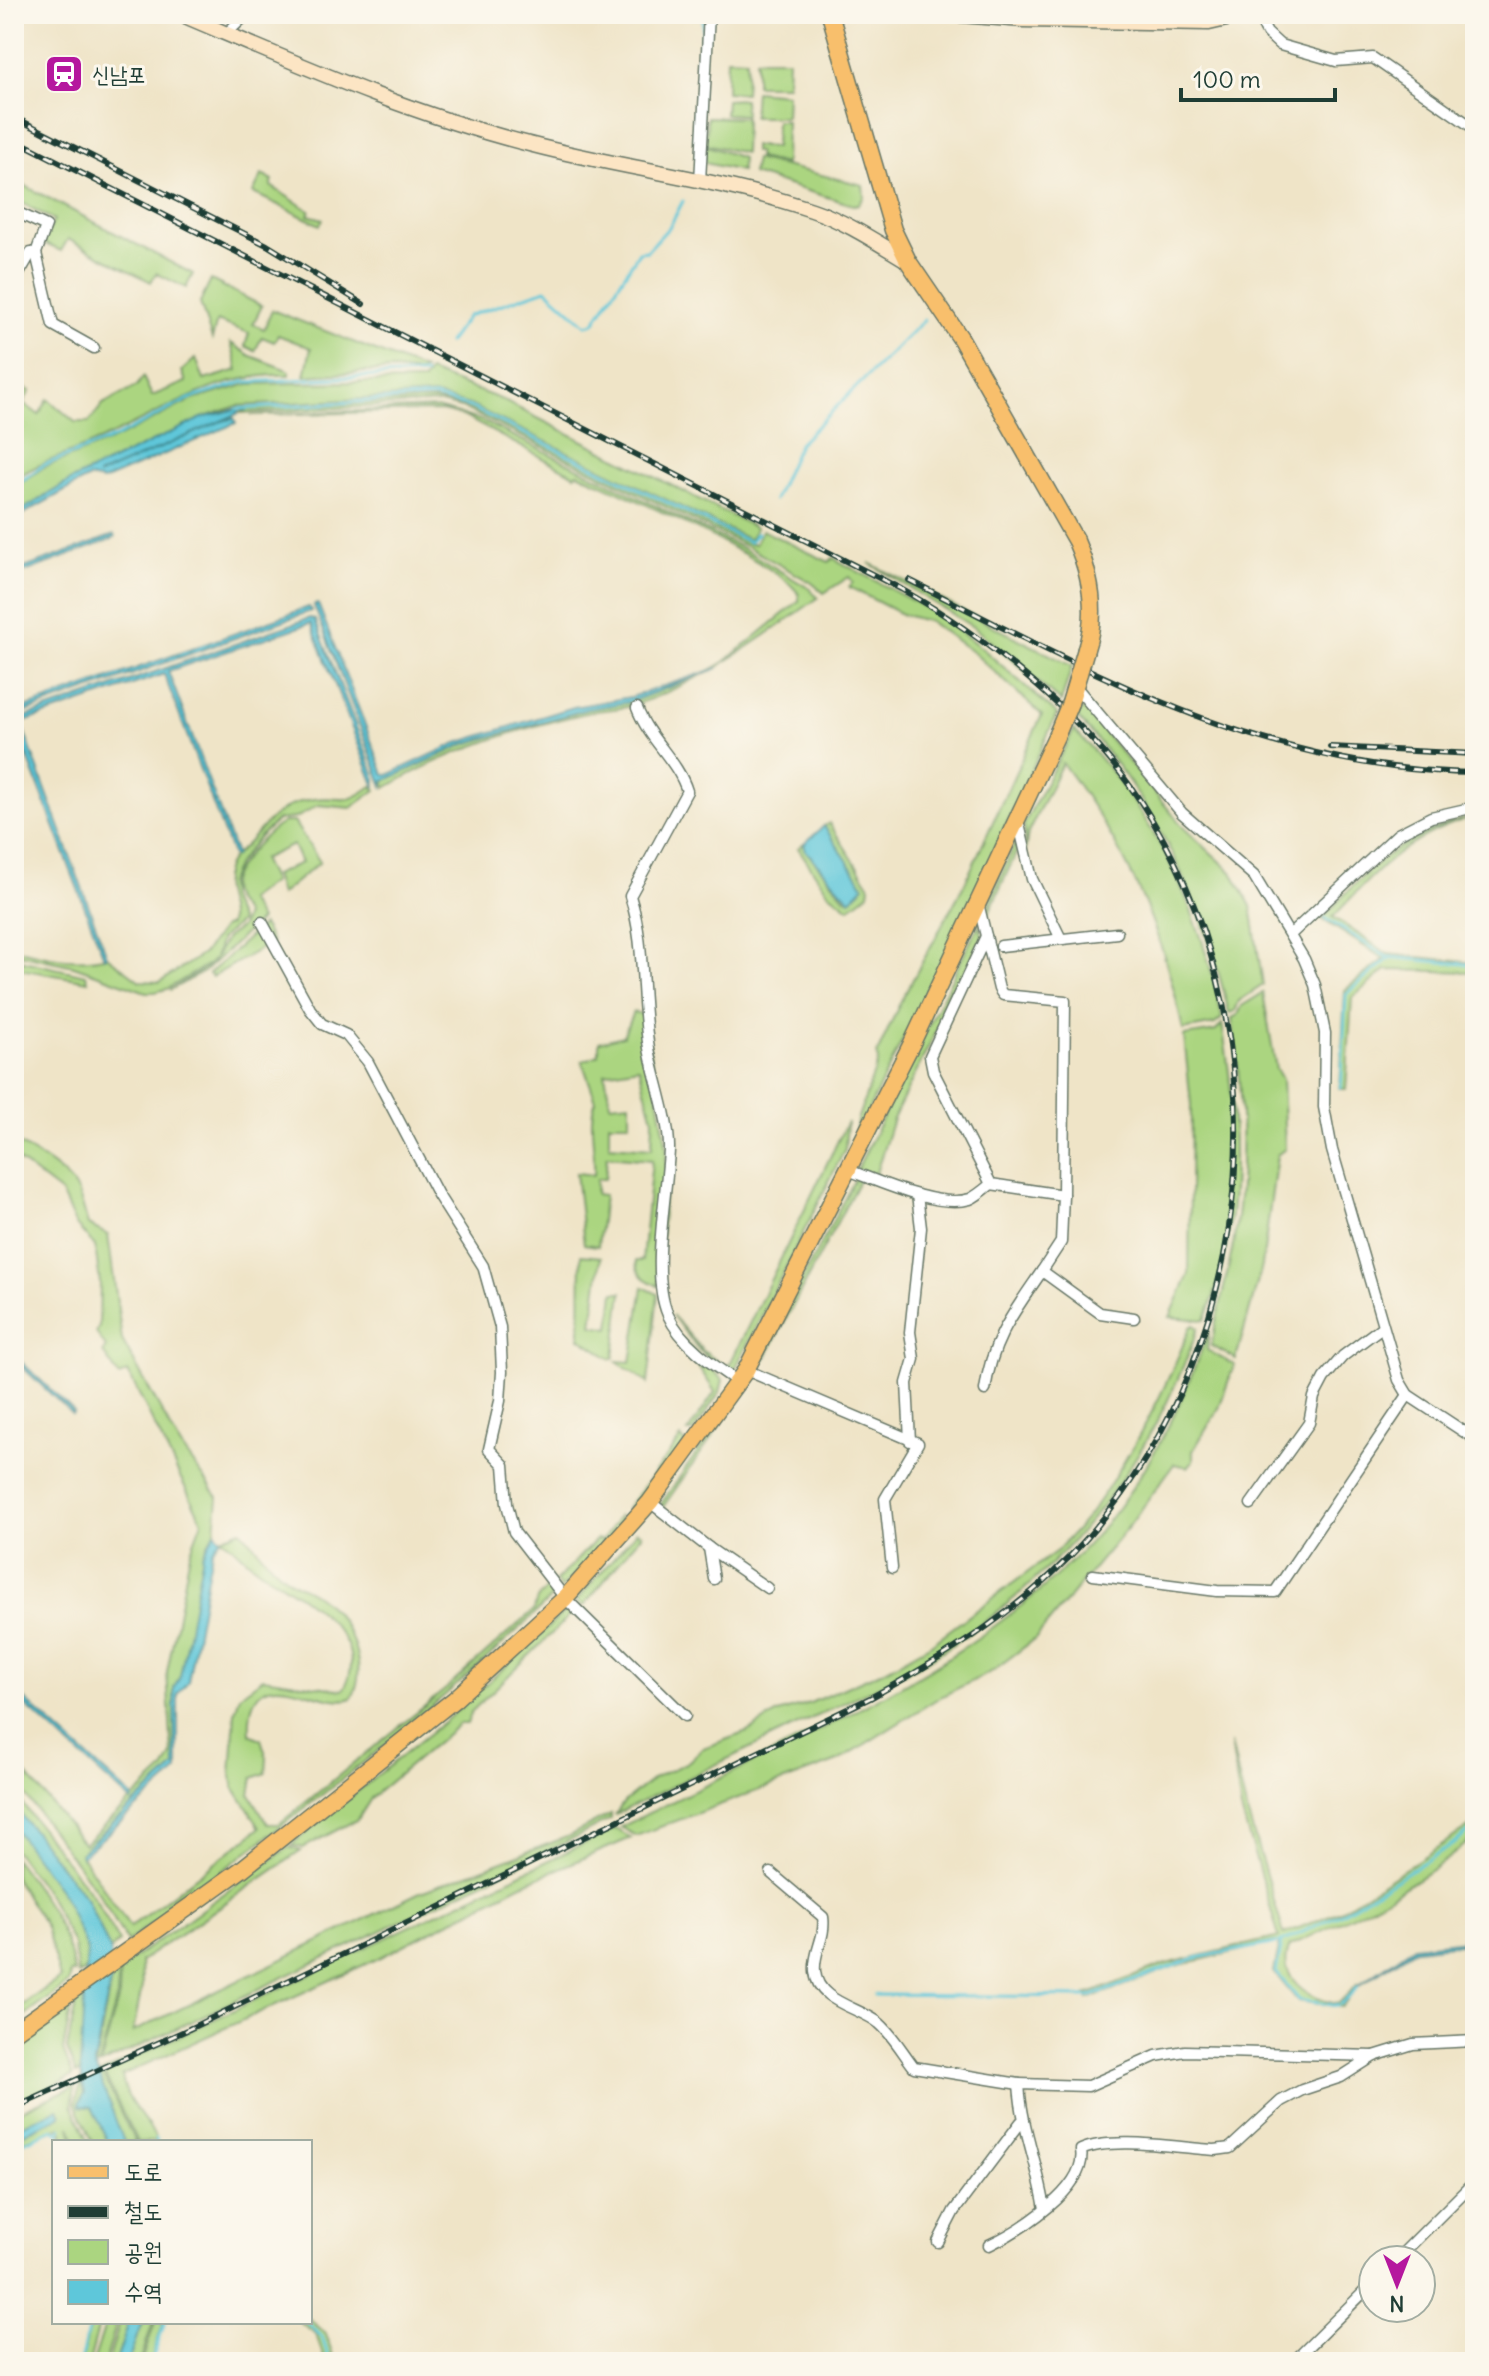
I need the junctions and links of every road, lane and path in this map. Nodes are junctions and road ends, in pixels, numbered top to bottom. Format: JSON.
{"nodes":[{"id":1,"x":180,"y":14,"type":"edge"},
{"id":2,"x":247,"y":14,"type":"edge"},
{"id":3,"x":709,"y":14,"type":"edge"},
{"id":4,"x":830,"y":14,"type":"edge"},
{"id":5,"x":948,"y":14,"type":"edge"},
{"id":6,"x":1248,"y":14,"type":"edge"},
{"id":7,"x":1257,"y":14,"type":"edge"},
{"id":8,"x":967,"y":15,"type":"edge"},
{"id":9,"x":1022,"y":17,"type":"edge"},
{"id":10,"x":1124,"y":18,"type":"edge"},
{"id":11,"x":226,"y":34,"type":"junction"},
{"id":12,"x":1475,"y":129,"type":"edge"},
{"id":13,"x":700,"y":181,"type":"junction"},
{"id":14,"x":14,"y":211,"type":"edge"},
{"id":15,"x":36,"y":253,"type":"junction"},
{"id":16,"x":908,"y":261,"type":"junction"},
{"id":17,"x":14,"y":282,"type":"edge"},
{"id":18,"x":94,"y":348,"type":"dead end"},
{"id":19,"x":1078,"y":680,"type":"junction"},
{"id":20,"x":637,"y":708,"type":"dead end"},
{"id":21,"x":1475,"y":807,"type":"edge"},
{"id":22,"x":1018,"y":818,"type":"junction"},
{"id":23,"x":978,"y":903,"type":"junction"},
{"id":24,"x":262,"y":922,"type":"dead end"},
{"id":25,"x":1117,"y":933,"type":"dead end"},
{"id":26,"x":1291,"y":934,"type":"junction"},
{"id":27,"x":986,"y":936,"type":"junction"},
{"id":28,"x":1061,"y":939,"type":"junction"},
{"id":29,"x":1001,"y":946,"type":"dead end"},
{"id":30,"x":848,"y":1170,"type":"junction"},
{"id":31,"x":991,"y":1184,"type":"junction"},
{"id":32,"x":917,"y":1195,"type":"junction"},
{"id":33,"x":1063,"y":1195,"type":"junction"},
{"id":34,"x":1042,"y":1271,"type":"junction"},
{"id":35,"x":1134,"y":1318,"type":"dead end"},
{"id":36,"x":1382,"y":1327,"type":"junction"},
{"id":37,"x":742,"y":1376,"type":"junction"},
{"id":38,"x":985,"y":1390,"type":"dead end"},
{"id":39,"x":1408,"y":1395,"type":"junction"},
{"id":40,"x":1475,"y":1439,"type":"edge"},
{"id":41,"x":910,"y":1441,"type":"junction"},
{"id":42,"x":650,"y":1502,"type":"junction"},
{"id":43,"x":1251,"y":1504,"type":"dead end"},
{"id":44,"x":709,"y":1548,"type":"junction"},
{"id":45,"x":892,"y":1568,"type":"dead end"},
{"id":46,"x":1093,"y":1575,"type":"dead end"},
{"id":47,"x":714,"y":1579,"type":"dead end"},
{"id":48,"x":767,"y":1588,"type":"dead end"},
{"id":49,"x":565,"y":1598,"type":"junction"},
{"id":50,"x":685,"y":1716,"type":"dead end"},
{"id":51,"x":771,"y":1873,"type":"dead end"},
{"id":52,"x":14,"y":2032,"type":"edge"},
{"id":53,"x":1475,"y":2041,"type":"edge"},
{"id":54,"x":1374,"y":2056,"type":"junction"},
{"id":55,"x":1019,"y":2084,"type":"junction"},
{"id":56,"x":1021,"y":2122,"type":"junction"},
{"id":57,"x":1475,"y":2181,"type":"edge"},
{"id":58,"x":1045,"y":2209,"type":"junction"},
{"id":59,"x":938,"y":2242,"type":"dead end"},
{"id":60,"x":1412,"y":2244,"type":"edge"},
{"id":61,"x":989,"y":2245,"type":"dead end"},
{"id":62,"x":1357,"y":2300,"type":"edge"},
{"id":63,"x":1300,"y":2359,"type":"edge"}],
"edges":[{"from":1,"to":11,"type":"main road"},
{"from":2,"to":11,"type":"street"},
{"from":3,"to":13,"type":"street"},
{"from":4,"to":16,"type":"main road"},
{"from":5,"to":8,"type":"main road"},
{"from":6,"to":10,"type":"main road"},
{"from":7,"to":12,"type":"street"},
{"from":8,"to":9,"type":"main road"},
{"from":9,"to":10,"type":"main road"},
{"from":11,"to":13,"type":"main road"},
{"from":13,"to":16,"type":"main road"},
{"from":14,"to":15,"type":"street"},
{"from":15,"to":17,"type":"street"},
{"from":15,"to":18,"type":"street"},
{"from":16,"to":19,"type":"main road","bridge":true},
{"from":19,"to":22,"type":"main road","bridge":true},
{"from":19,"to":26,"type":"street"},
{"from":20,"to":37,"type":"street"},
{"from":21,"to":26,"type":"street"},
{"from":22,"to":23,"type":"main road"},
{"from":22,"to":28,"type":"street"},
{"from":23,"to":27,"type":"street"},
{"from":23,"to":30,"type":"main road"},
{"from":24,"to":49,"type":"street"},
{"from":25,"to":28,"type":"street"},
{"from":26,"to":36,"type":"street"},
{"from":27,"to":31,"type":"street"},
{"from":27,"to":33,"type":"street"},
{"from":28,"to":29,"type":"street"},
{"from":30,"to":32,"type":"street"},
{"from":30,"to":37,"type":"main road"},
{"from":31,"to":32,"type":"street"},
{"from":31,"to":33,"type":"street"},
{"from":32,"to":41,"type":"street"},
{"from":33,"to":34,"type":"street"},
{"from":34,"to":35,"type":"street"},
{"from":34,"to":38,"type":"street"},
{"from":36,"to":39,"type":"street"},
{"from":36,"to":43,"type":"street"},
{"from":37,"to":41,"type":"street"},
{"from":37,"to":42,"type":"main road"},
{"from":39,"to":40,"type":"street"},
{"from":39,"to":46,"type":"street"},
{"from":41,"to":45,"type":"street"},
{"from":42,"to":44,"type":"street"},
{"from":42,"to":49,"type":"main road"},
{"from":44,"to":47,"type":"street"},
{"from":44,"to":48,"type":"street"},
{"from":49,"to":50,"type":"street"},
{"from":49,"to":52,"type":"main road"},
{"from":51,"to":55,"type":"street"},
{"from":53,"to":54,"type":"street"},
{"from":54,"to":55,"type":"street"},
{"from":54,"to":58,"type":"street"},
{"from":55,"to":56,"type":"street"},
{"from":56,"to":58,"type":"street"},
{"from":56,"to":59,"type":"street"},
{"from":57,"to":60,"type":"street"},
{"from":58,"to":61,"type":"street"},
{"from":62,"to":63,"type":"street"}]}
